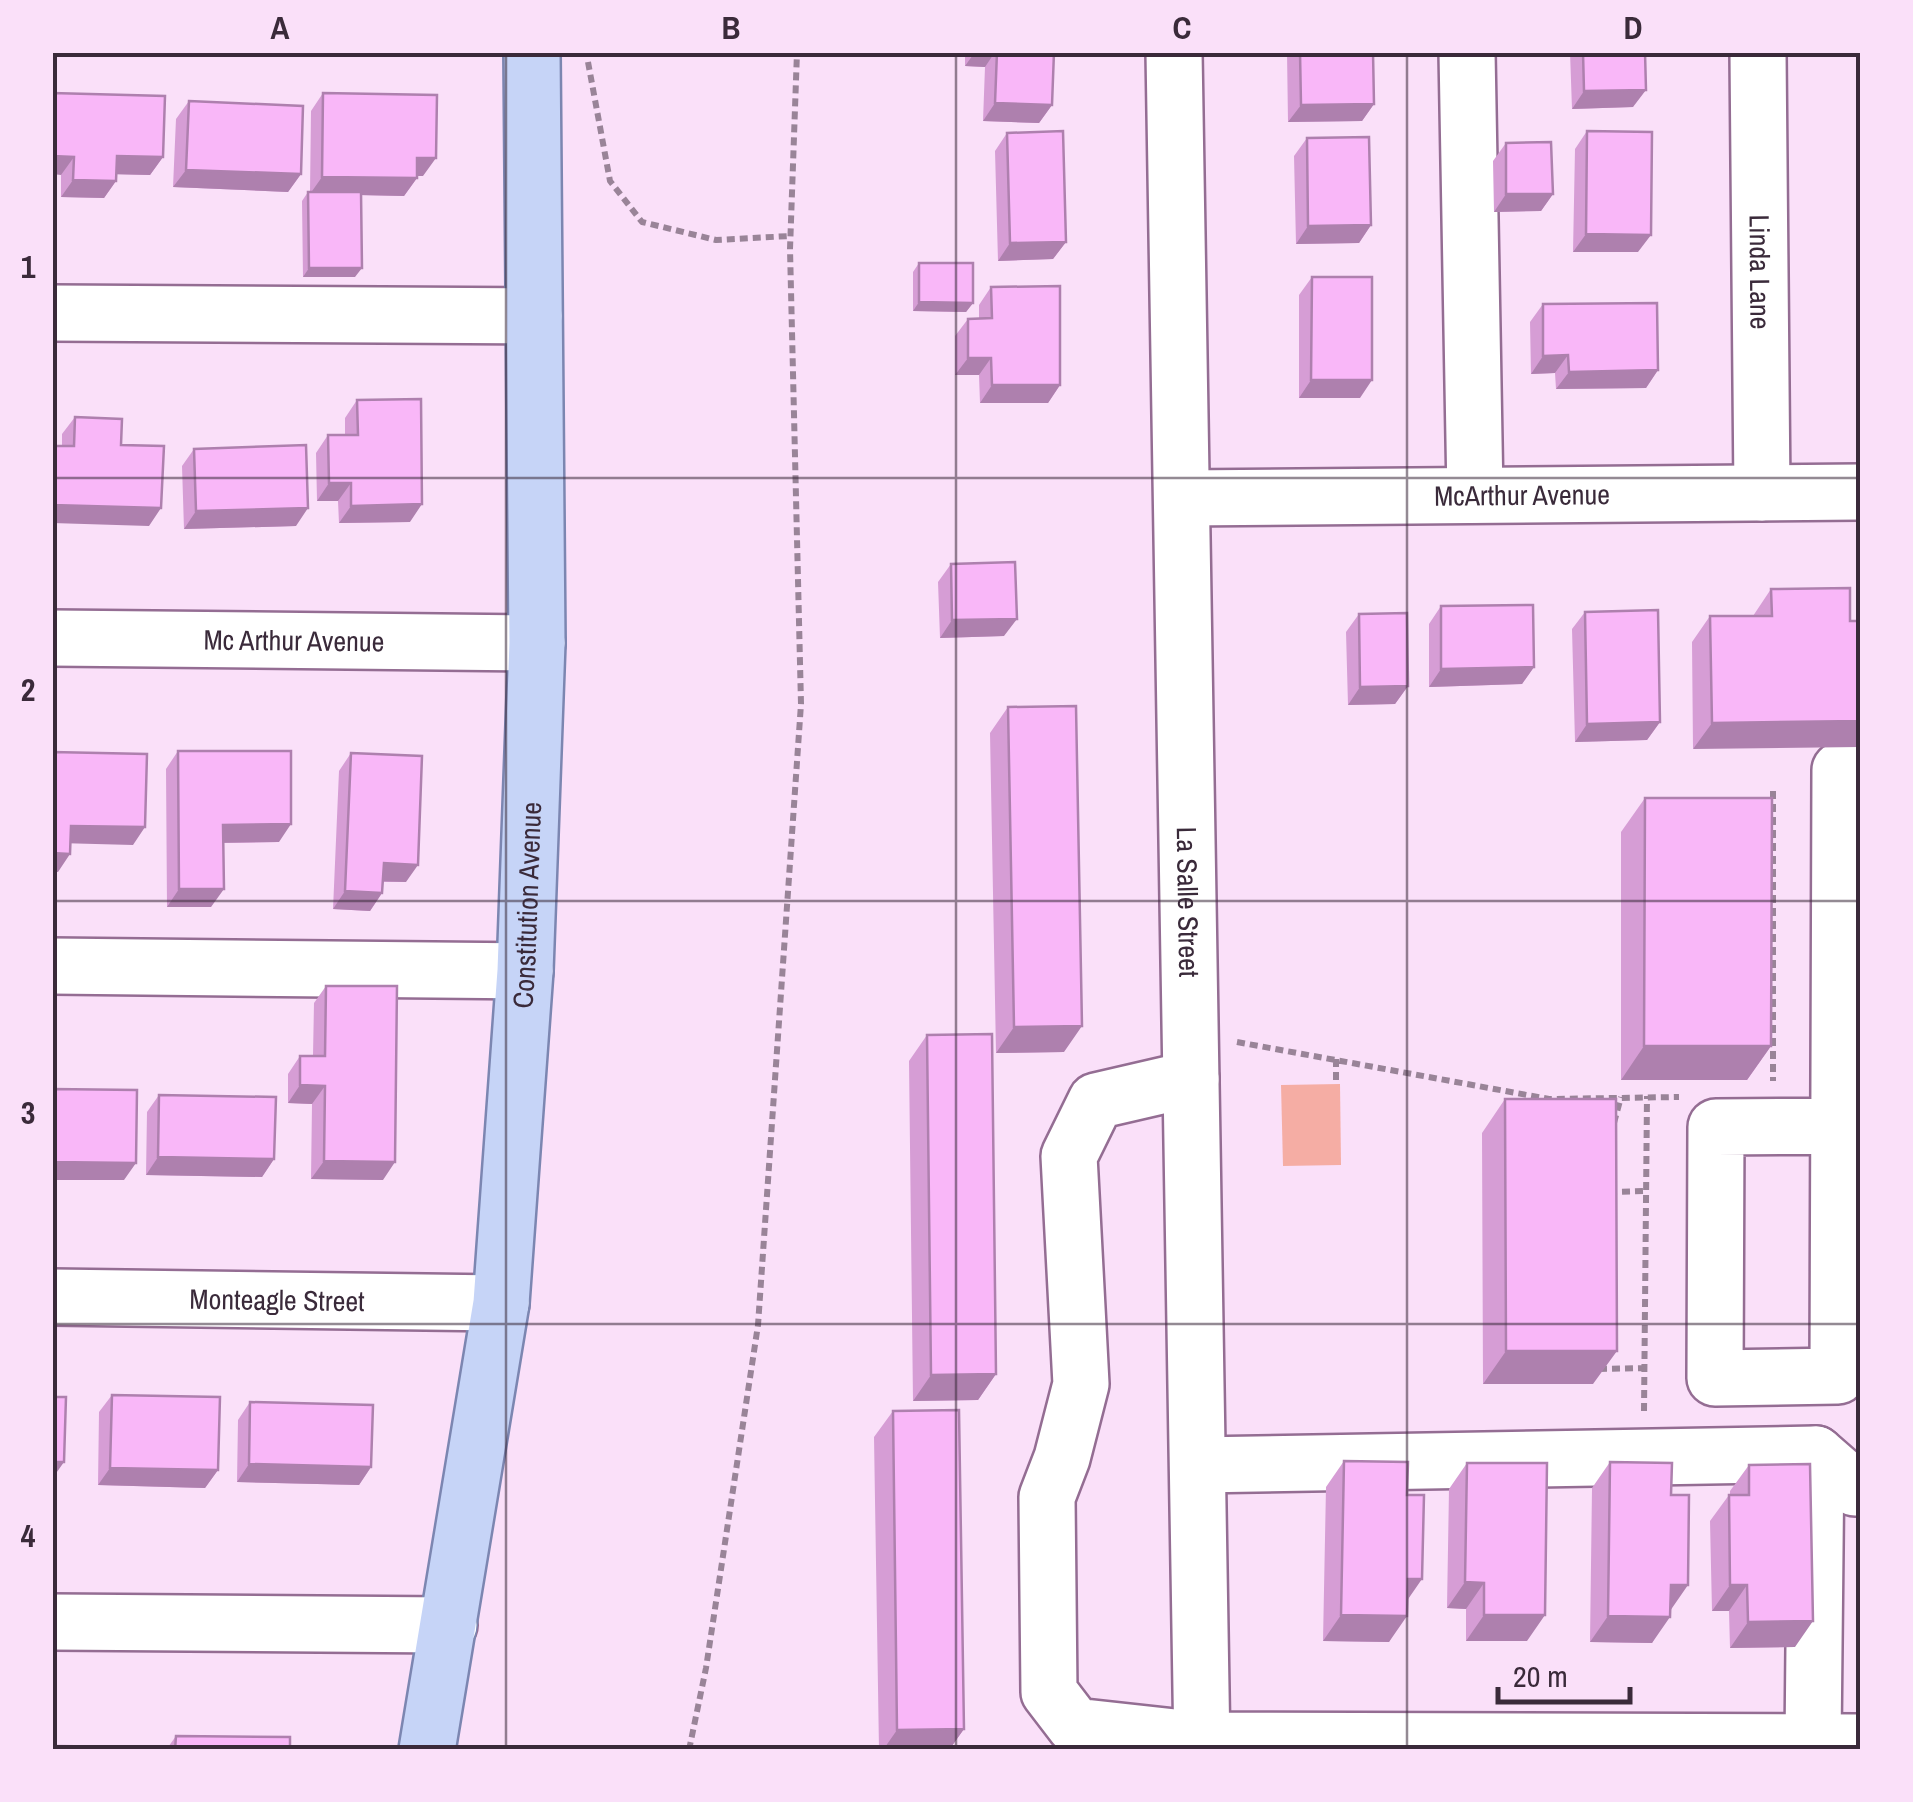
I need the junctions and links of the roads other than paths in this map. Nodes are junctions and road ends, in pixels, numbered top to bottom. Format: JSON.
{"nodes":[{"id":1,"x":532,"y":52,"type":"edge"},
{"id":2,"x":1174,"y":52,"type":"edge"},
{"id":3,"x":1467,"y":52,"type":"edge"},
{"id":4,"x":1758,"y":52,"type":"edge"},
{"id":5,"x":52,"y":313,"type":"edge"},
{"id":6,"x":534,"y":316,"type":"junction"},
{"id":7,"x":1860,"y":492,"type":"edge"},
{"id":8,"x":1762,"y":493,"type":"junction"},
{"id":9,"x":1474,"y":496,"type":"junction"},
{"id":10,"x":1182,"y":498,"type":"junction"},
{"id":11,"x":52,"y":638,"type":"edge"},
{"id":12,"x":537,"y":643,"type":"junction"},
{"id":13,"x":1860,"y":770,"type":"edge"},
{"id":14,"x":52,"y":966,"type":"edge"},
{"id":15,"x":525,"y":971,"type":"junction"},
{"id":16,"x":1191,"y":1061,"type":"junction"},
{"id":17,"x":1849,"y":1126,"type":"edge"},
{"id":18,"x":52,"y":1297,"type":"edge"},
{"id":19,"x":501,"y":1303,"type":"junction"},
{"id":20,"x":1816,"y":1454,"type":"junction"},
{"id":21,"x":1198,"y":1464,"type":"junction"},
{"id":22,"x":1860,"y":1488,"type":"edge"},
{"id":23,"x":52,"y":1622,"type":"edge"},
{"id":24,"x":450,"y":1624,"type":"junction"},
{"id":25,"x":1837,"y":1742,"type":"edge"},
{"id":26,"x":1202,"y":1745,"type":"edge"},
{"id":27,"x":428,"y":1750,"type":"edge"}],
"edges":[{"from":1,"to":6,"type":"main road","name":"Constitution Avenue"},
{"from":2,"to":10,"type":"street","name":"La Salle Street"},
{"from":3,"to":9,"type":"street"},
{"from":4,"to":8,"type":"street","name":"Linda Lane"},
{"from":5,"to":6,"type":"street"},
{"from":6,"to":12,"type":"main road","name":"Constitution Avenue"},
{"from":7,"to":8,"type":"street","name":"McArthur Avenue"},
{"from":8,"to":9,"type":"street","name":"McArthur Avenue"},
{"from":9,"to":10,"type":"street","name":"McArthur Avenue"},
{"from":10,"to":16,"type":"street","name":"La Salle Street"},
{"from":11,"to":12,"type":"street","name":"Mc Arthur Avenue"},
{"from":12,"to":15,"type":"main road","name":"Constitution Avenue"},
{"from":13,"to":17,"type":"street"},
{"from":14,"to":15,"type":"street"},
{"from":15,"to":19,"type":"main road","name":"Constitution Avenue"},
{"from":16,"to":21,"type":"street","name":"La Salle Street"},
{"from":16,"to":26,"type":"street"},
{"from":17,"to":17,"type":"street"},
{"from":18,"to":19,"type":"street","name":"Monteagle Street"},
{"from":19,"to":24,"type":"main road","name":"Constitution Avenue"},
{"from":20,"to":21,"type":"street"},
{"from":20,"to":22,"type":"street"},
{"from":20,"to":25,"type":"street"},
{"from":21,"to":26,"type":"street","name":"La Salle Street"},
{"from":23,"to":24,"type":"street"},
{"from":24,"to":27,"type":"main road","name":"Constitution Avenue"},
{"from":25,"to":26,"type":"street"}]}
